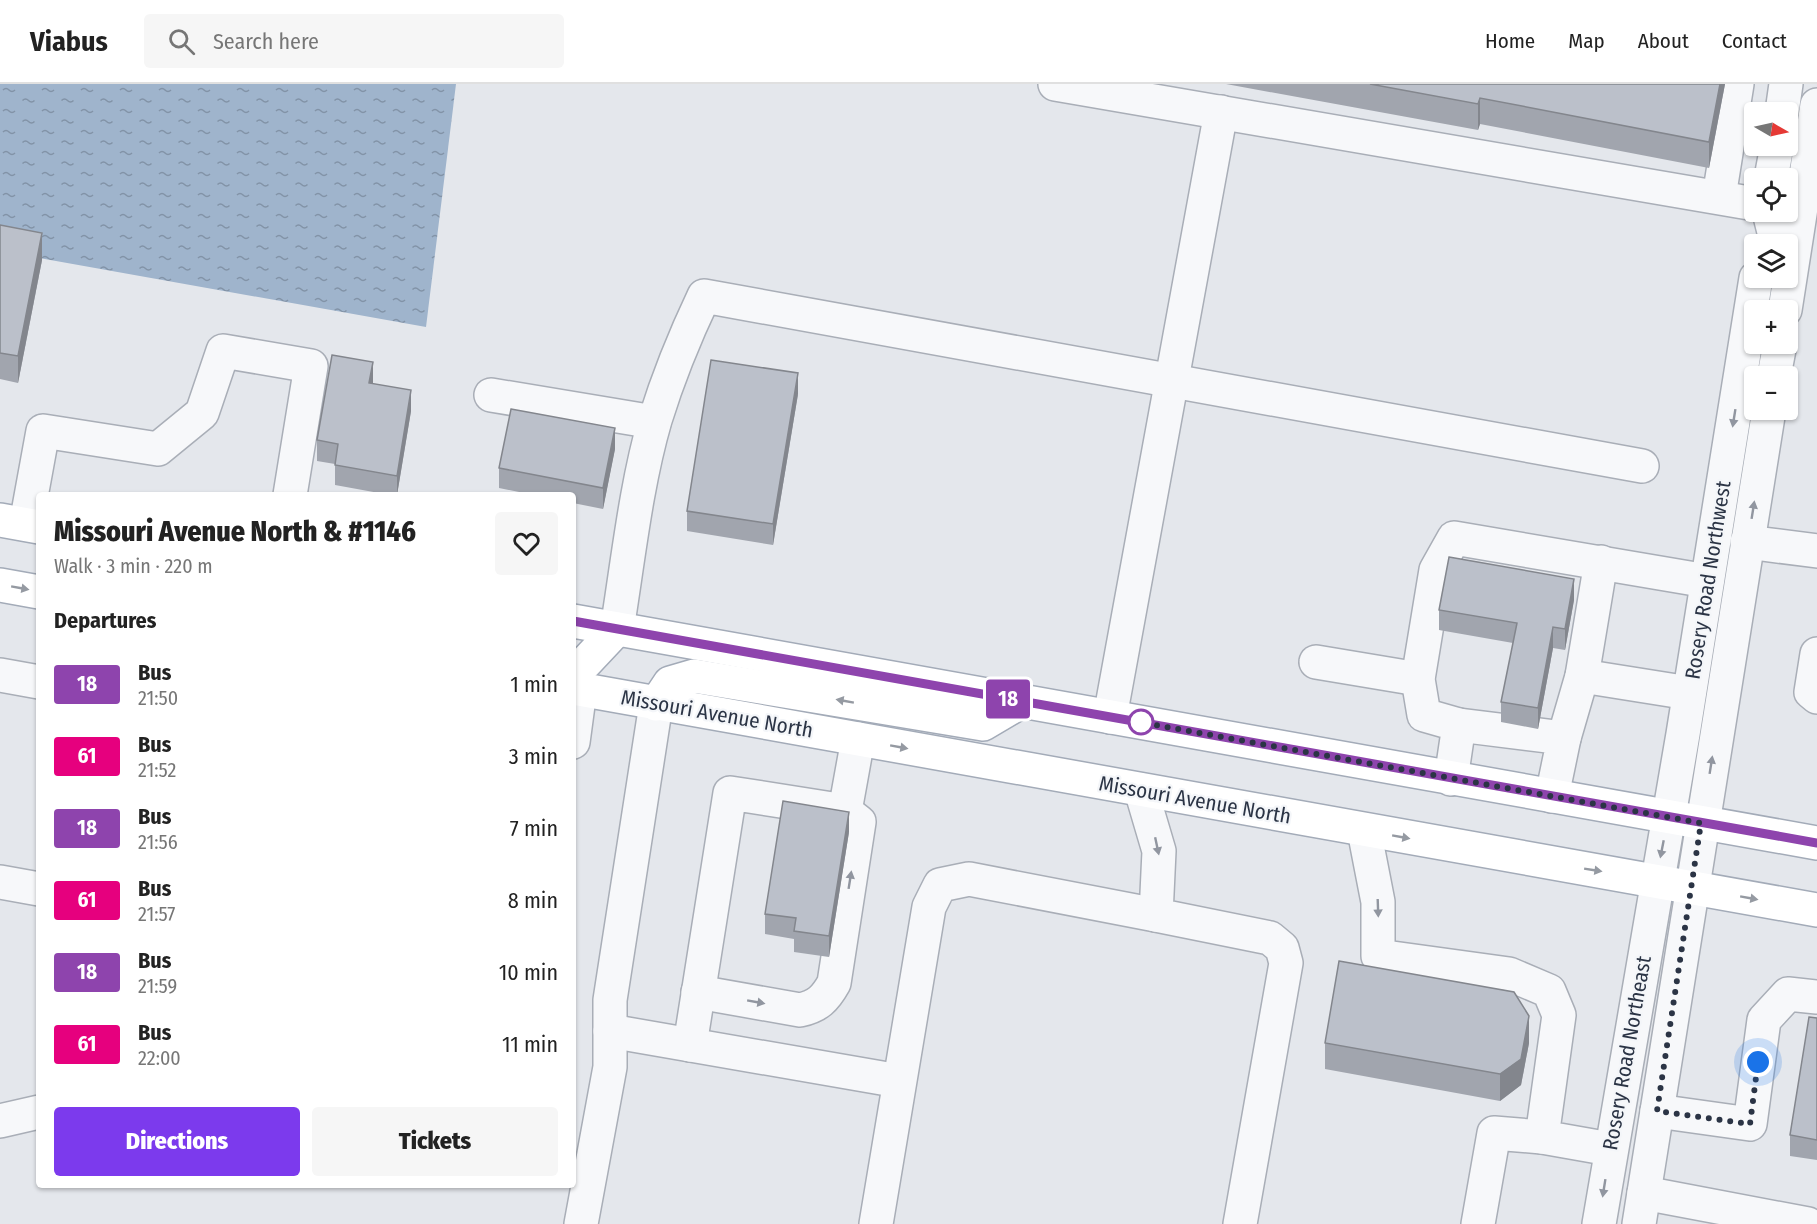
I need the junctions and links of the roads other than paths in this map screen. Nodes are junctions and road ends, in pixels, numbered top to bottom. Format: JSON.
{"nodes":[{"id":1,"x":1055,"y":84,"type":"edge"},
{"id":2,"x":1737,"y":84,"type":"edge"},
{"id":3,"x":1786,"y":84,"type":"edge"},
{"id":4,"x":1783,"y":102,"type":"edge"},
{"id":5,"x":1817,"y":105,"type":"edge"},
{"id":6,"x":1221,"y":112,"type":"junction"},
{"id":7,"x":1798,"y":176,"type":"edge"},
{"id":8,"x":1719,"y":197,"type":"junction"},
{"id":9,"x":1744,"y":202,"type":"edge"},
{"id":10,"x":1781,"y":222,"type":"edge"},
{"id":11,"x":1788,"y":222,"type":"edge"},
{"id":12,"x":1770,"y":234,"type":"edge"},
{"id":13,"x":1754,"y":288,"type":"edge"},
{"id":14,"x":1785,"y":300,"type":"edge"},
{"id":15,"x":1174,"y":381,"type":"junction"},
{"id":16,"x":491,"y":395,"type":"dead end"},
{"id":17,"x":1767,"y":420,"type":"edge"},
{"id":18,"x":654,"y":422,"type":"junction"},
{"id":19,"x":1642,"y":466,"type":"dead end"},
{"id":20,"x":290,"y":492,"type":"edge"},
{"id":21,"x":22,"y":523,"type":"edge"},
{"id":22,"x":1748,"y":542,"type":"junction"},
{"id":23,"x":1817,"y":551,"type":"edge"},
{"id":24,"x":1601,"y":562,"type":"junction"},
{"id":25,"x":1707,"y":581,"type":"junction"},
{"id":26,"x":0,"y":585,"type":"edge"},
{"id":27,"x":36,"y":591,"type":"edge"},
{"id":28,"x":576,"y":622,"type":"edge"},
{"id":29,"x":617,"y":629,"type":"junction"},
{"id":30,"x":1817,"y":654,"type":"edge"},
{"id":31,"x":1316,"y":662,"type":"dead end"},
{"id":32,"x":0,"y":675,"type":"edge"},
{"id":33,"x":1582,"y":676,"type":"junction"},
{"id":34,"x":1418,"y":679,"type":"junction"},
{"id":35,"x":576,"y":680,"type":"edge"},
{"id":36,"x":36,"y":681,"type":"edge"},
{"id":37,"x":576,"y":682,"type":"edge"},
{"id":38,"x":1689,"y":693,"type":"junction"},
{"id":39,"x":1817,"y":697,"type":"edge"},
{"id":40,"x":1022,"y":701,"type":"junction"},
{"id":41,"x":656,"y":704,"type":"junction"},
{"id":42,"x":1110,"y":717,"type":"junction"},
{"id":43,"x":1459,"y":725,"type":"junction"},
{"id":44,"x":1564,"y":738,"type":"junction"},
{"id":45,"x":858,"y":739,"type":"junction"},
{"id":46,"x":1451,"y":779,"type":"junction"},
{"id":47,"x":1141,"y":790,"type":"junction"},
{"id":48,"x":1552,"y":796,"type":"junction"},
{"id":49,"x":845,"y":811,"type":"junction"},
{"id":50,"x":1669,"y":817,"type":"junction"},
{"id":51,"x":1701,"y":823,"type":"junction"},
{"id":52,"x":1364,"y":830,"type":"junction"},
{"id":53,"x":1817,"y":843,"type":"edge"},
{"id":54,"x":1656,"y":881,"type":"junction"},
{"id":55,"x":0,"y":882,"type":"edge"},
{"id":56,"x":36,"y":888,"type":"edge"},
{"id":57,"x":1692,"y":888,"type":"junction"},
{"id":58,"x":1817,"y":910,"type":"edge"},
{"id":59,"x":1156,"y":911,"type":"junction"},
{"id":60,"x":698,"y":992,"type":"junction"},
{"id":61,"x":1817,"y":997,"type":"edge"},
{"id":62,"x":610,"y":1031,"type":"junction"},
{"id":63,"x":690,"y":1045,"type":"junction"},
{"id":64,"x":899,"y":1081,"type":"junction"},
{"id":65,"x":1657,"y":1111,"type":"junction"},
{"id":66,"x":36,"y":1113,"type":"edge"},
{"id":67,"x":0,"y":1121,"type":"edge"},
{"id":68,"x":1542,"y":1137,"type":"junction"},
{"id":69,"x":1610,"y":1149,"type":"junction"},
{"id":70,"x":1641,"y":1208,"type":"edge"},
{"id":71,"x":581,"y":1224,"type":"edge"},
{"id":72,"x":876,"y":1224,"type":"edge"},
{"id":73,"x":1240,"y":1224,"type":"edge"},
{"id":74,"x":1478,"y":1224,"type":"edge"},
{"id":75,"x":1599,"y":1224,"type":"edge"},
{"id":76,"x":1808,"y":1224,"type":"edge"}],
"edges":[{"from":1,"to":6,"type":"street"},
{"from":2,"to":8,"type":"street"},
{"from":3,"to":4,"type":"street"},
{"from":5,"to":7,"type":"street"},
{"from":6,"to":8,"type":"street"},
{"from":6,"to":15,"type":"street"},
{"from":8,"to":9,"type":"street"},
{"from":10,"to":12,"type":"street"},
{"from":11,"to":14,"type":"street"},
{"from":13,"to":25,"type":"street","name":"Rosery Road Northwest","one_way":true},
{"from":15,"to":18,"type":"street"},
{"from":15,"to":19,"type":"street"},
{"from":15,"to":42,"type":"street"},
{"from":16,"to":18,"type":"street"},
{"from":22,"to":17,"type":"street","name":"Rosery Road Northwest","one_way":true},
{"from":18,"to":29,"type":"street"},
{"from":20,"to":21,"type":"street"},
{"from":22,"to":23,"type":"street"},
{"from":51,"to":22,"type":"street","name":"Rosery Road Northwest","one_way":true},
{"from":24,"to":25,"type":"street"},
{"from":24,"to":33,"type":"street"},
{"from":24,"to":34,"type":"street"},
{"from":25,"to":38,"type":"street","name":"Rosery Road Northwest"},
{"from":26,"to":27,"type":"main road","one_way":true},
{"from":28,"to":29,"type":"main road"},
{"from":29,"to":35,"type":"main road"},
{"from":29,"to":40,"type":"main road"},
{"from":30,"to":39,"type":"street"},
{"from":31,"to":34,"type":"street"},
{"from":32,"to":36,"type":"street"},
{"from":33,"to":38,"type":"street"},
{"from":33,"to":44,"type":"street"},
{"from":34,"to":43,"type":"street"},
{"from":37,"to":41,"type":"main road","name":"Missouri Avenue North"},
{"from":38,"to":50,"type":"street","name":"Rosery Road Northwest"},
{"from":40,"to":41,"type":"main road","one_way":true},
{"from":40,"to":42,"type":"main road"},
{"from":41,"to":45,"type":"main road","name":"Missouri Avenue North"},
{"from":41,"to":62,"type":"street"},
{"from":42,"to":46,"type":"main road"},
{"from":43,"to":44,"type":"street"},
{"from":43,"to":46,"type":"street"},
{"from":44,"to":48,"type":"street"},
{"from":45,"to":47,"type":"main road","name":"Missouri Avenue North","one_way":true},
{"from":45,"to":49,"type":"street"},
{"from":46,"to":48,"type":"main road"},
{"from":47,"to":52,"type":"main road","name":"Missouri Avenue North"},
{"from":47,"to":59,"type":"street","one_way":true},
{"from":48,"to":50,"type":"main road"},
{"from":49,"to":60,"type":"street"},
{"from":60,"to":49,"type":"street","one_way":true},
{"from":50,"to":51,"type":"main road"},
{"from":50,"to":54,"type":"street","name":"Rosery Road Northwest","one_way":true},
{"from":51,"to":53,"type":"main road"},
{"from":51,"to":57,"type":"street","name":"Rosery Road Northeast"},
{"from":52,"to":54,"type":"main road","name":"Missouri Avenue North","one_way":true},
{"from":52,"to":68,"type":"street","one_way":true},
{"from":54,"to":57,"type":"main road","name":"Missouri Avenue North"},
{"from":54,"to":69,"type":"street","name":"Rosery Road Northeast"},
{"from":55,"to":56,"type":"street"},
{"from":57,"to":58,"type":"main road","name":"Missouri Avenue North","one_way":true},
{"from":57,"to":65,"type":"street","name":"Rosery Road Northeast"},
{"from":59,"to":64,"type":"street"},
{"from":59,"to":73,"type":"street"},
{"from":60,"to":63,"type":"street"},
{"from":61,"to":65,"type":"street"},
{"from":62,"to":63,"type":"street"},
{"from":62,"to":71,"type":"street"},
{"from":63,"to":64,"type":"street"},
{"from":64,"to":72,"type":"street"},
{"from":65,"to":70,"type":"street","name":"Rosery Road Northeast"},
{"from":66,"to":67,"type":"street"},
{"from":68,"to":69,"type":"street"},
{"from":68,"to":74,"type":"street"},
{"from":69,"to":75,"type":"street","name":"Rosery Road Northeast","one_way":true},
{"from":70,"to":76,"type":"street"}]}
